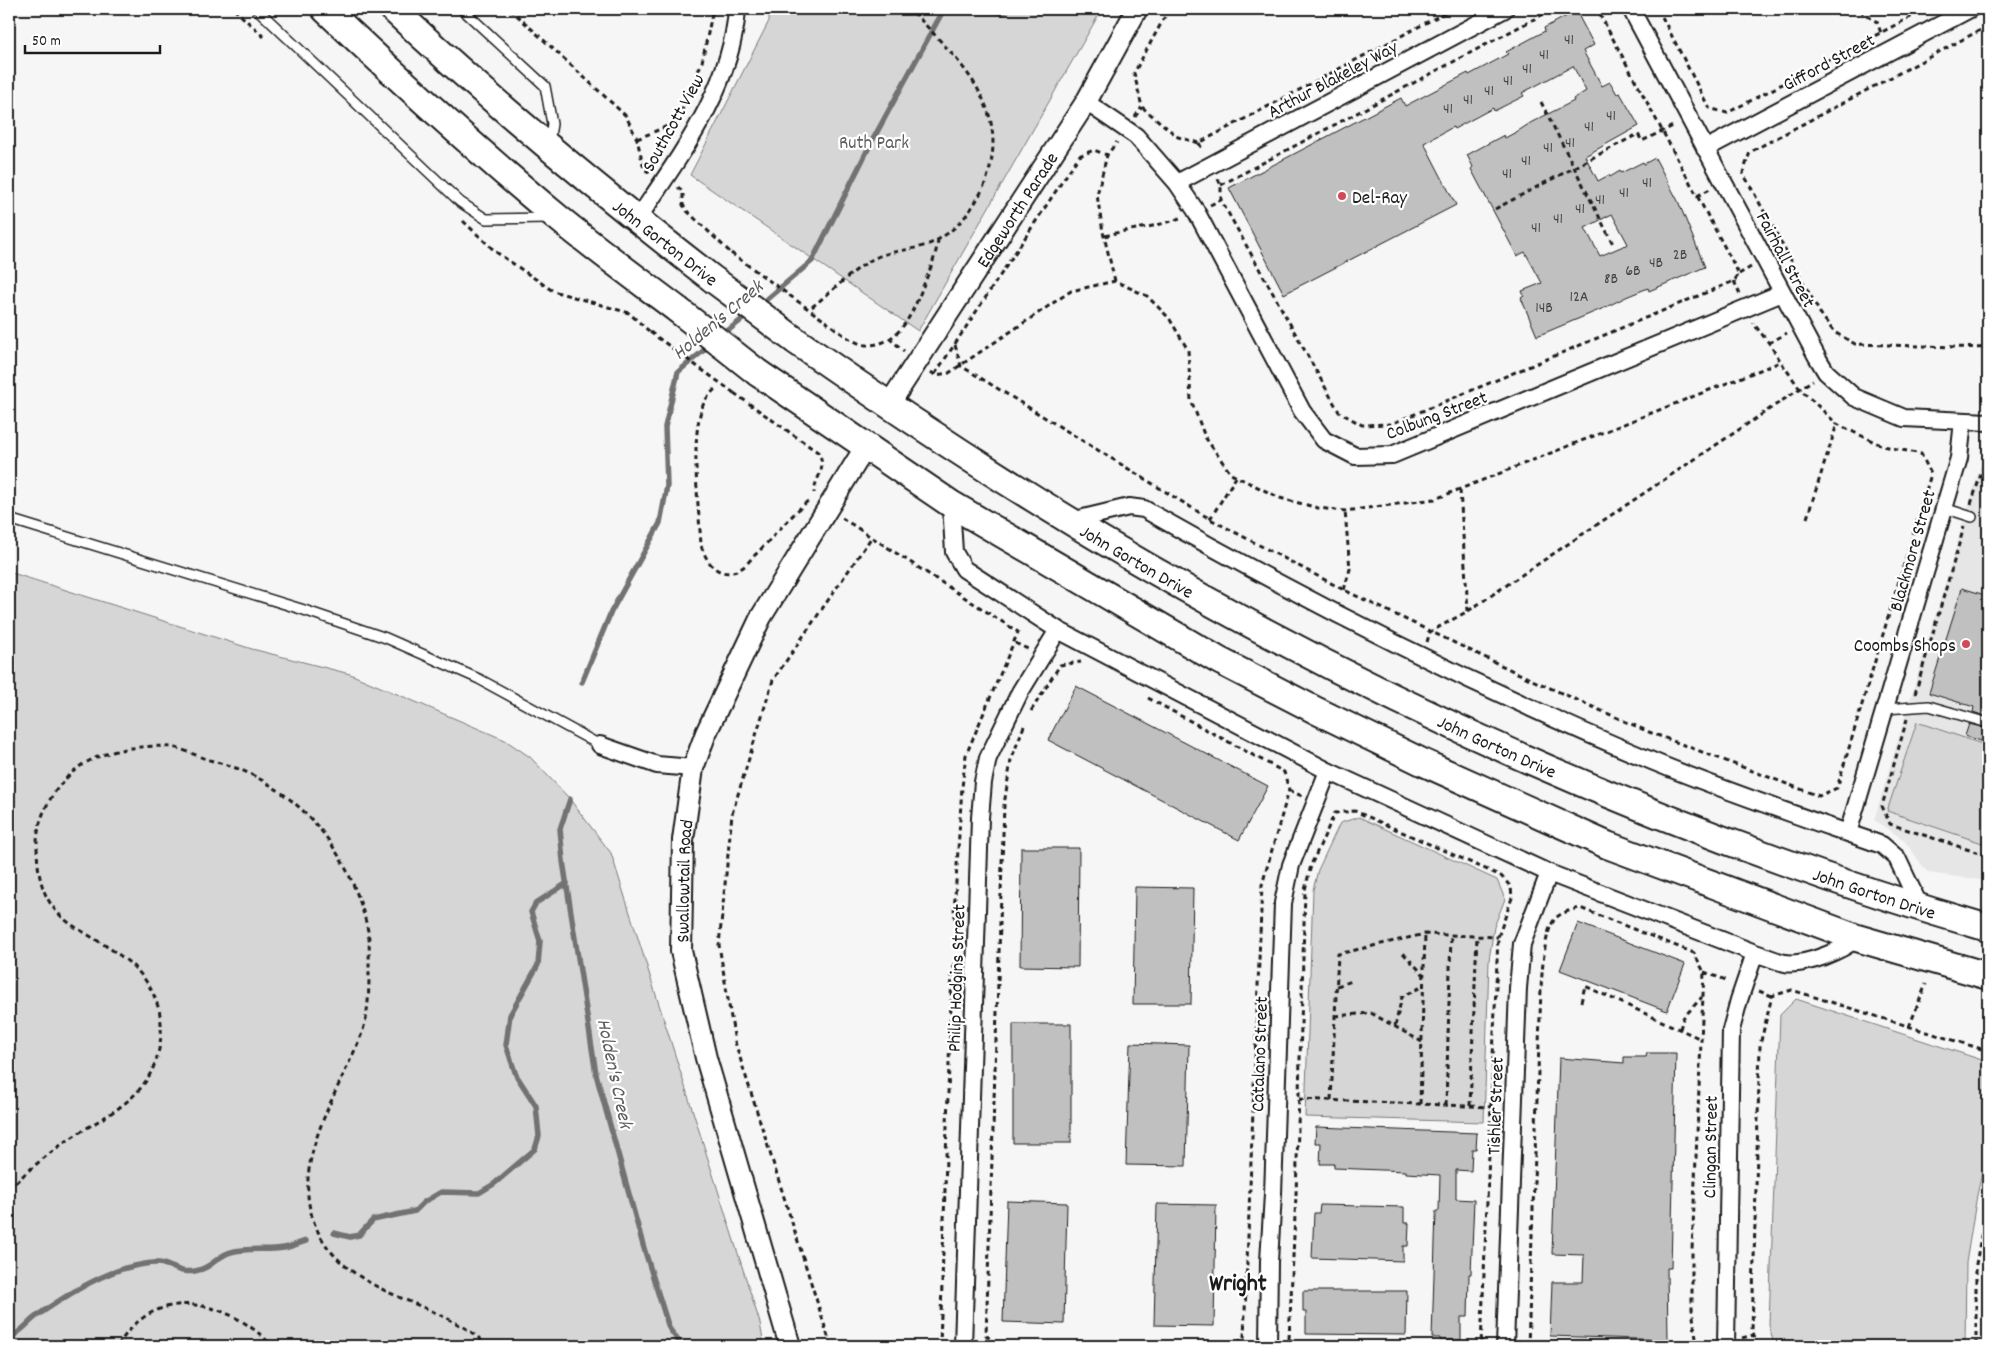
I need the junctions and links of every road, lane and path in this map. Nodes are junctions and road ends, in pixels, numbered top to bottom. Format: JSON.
{"nodes":[{"id":1,"x":257,"y":9,"type":"edge"},
{"id":2,"x":326,"y":9,"type":"edge"},
{"id":3,"x":393,"y":9,"type":"edge"},
{"id":4,"x":462,"y":9,"type":"edge"},
{"id":5,"x":510,"y":9,"type":"edge"},
{"id":6,"x":713,"y":9,"type":"edge"},
{"id":7,"x":737,"y":9,"type":"edge"},
{"id":8,"x":911,"y":9,"type":"edge"},
{"id":9,"x":1137,"y":9,"type":"edge"},
{"id":10,"x":1169,"y":9,"type":"edge"},
{"id":11,"x":1452,"y":9,"type":"edge"},
{"id":12,"x":1505,"y":9,"type":"edge"},
{"id":13,"x":1553,"y":9,"type":"edge"},
{"id":14,"x":1597,"y":9,"type":"edge"},
{"id":15,"x":1631,"y":9,"type":"edge"},
{"id":16,"x":1658,"y":9,"type":"edge"},
{"id":17,"x":1861,"y":9,"type":"edge"},
{"id":18,"x":1926,"y":9,"type":"edge"},
{"id":19,"x":1970,"y":9,"type":"edge"},
{"id":20,"x":1988,"y":26,"type":"edge"},
{"id":21,"x":1881,"y":33,"type":"junction"},
{"id":22,"x":1086,"y":102,"type":"junction"},
{"id":23,"x":1541,"y":102,"type":"dead end"},
{"id":24,"x":1142,"y":107,"type":"junction"},
{"id":25,"x":1126,"y":130,"type":"junction"},
{"id":26,"x":637,"y":139,"type":"junction"},
{"id":27,"x":1642,"y":142,"type":"dead end"},
{"id":28,"x":548,"y":148,"type":"junction"},
{"id":29,"x":1705,"y":149,"type":"junction"},
{"id":30,"x":1107,"y":155,"type":"junction"},
{"id":31,"x":1573,"y":167,"type":"junction"},
{"id":32,"x":644,"y":168,"type":"dead end"},
{"id":33,"x":1177,"y":183,"type":"junction"},
{"id":34,"x":680,"y":188,"type":"dead end"},
{"id":35,"x":1495,"y":209,"type":"dead end"},
{"id":36,"x":558,"y":218,"type":"junction"},
{"id":37,"x":637,"y":220,"type":"junction"},
{"id":38,"x":1170,"y":222,"type":"dead end"},
{"id":39,"x":1105,"y":236,"type":"junction"},
{"id":40,"x":938,"y":240,"type":"junction"},
{"id":41,"x":1613,"y":244,"type":"dead end"},
{"id":42,"x":1116,"y":281,"type":"junction"},
{"id":43,"x":1782,"y":293,"type":"junction"},
{"id":44,"x":812,"y":307,"type":"dead end"},
{"id":45,"x":1753,"y":324,"type":"dead end"},
{"id":46,"x":650,"y":332,"type":"dead end"},
{"id":47,"x":955,"y":345,"type":"junction"},
{"id":48,"x":1988,"y":348,"type":"edge"},
{"id":49,"x":1781,"y":362,"type":"junction"},
{"id":50,"x":961,"y":366,"type":"junction"},
{"id":51,"x":715,"y":389,"type":"dead end"},
{"id":52,"x":1800,"y":389,"type":"junction"},
{"id":53,"x":888,"y":406,"type":"junction"},
{"id":54,"x":1963,"y":421,"type":"junction"},
{"id":55,"x":1988,"y":422,"type":"edge"},
{"id":56,"x":1837,"y":424,"type":"junction"},
{"id":57,"x":866,"y":446,"type":"junction"},
{"id":58,"x":1988,"y":462,"type":"edge"},
{"id":59,"x":1236,"y":477,"type":"junction"},
{"id":60,"x":1460,"y":490,"type":"junction"},
{"id":61,"x":951,"y":504,"type":"junction"},
{"id":62,"x":1944,"y":508,"type":"junction"},
{"id":63,"x":1345,"y":511,"type":"junction"},
{"id":64,"x":1970,"y":516,"type":"junction"},
{"id":65,"x":1807,"y":518,"type":"dead end"},
{"id":66,"x":9,"y":519,"type":"edge"},
{"id":67,"x":1210,"y":519,"type":"junction"},
{"id":68,"x":1071,"y":521,"type":"junction"},
{"id":69,"x":1344,"y":590,"type":"junction"},
{"id":70,"x":1468,"y":611,"type":"junction"},
{"id":71,"x":1058,"y":630,"type":"junction"},
{"id":72,"x":1430,"y":632,"type":"junction"},
{"id":73,"x":1088,"y":666,"type":"dead end"},
{"id":74,"x":1148,"y":698,"type":"dead end"},
{"id":75,"x":1911,"y":707,"type":"junction"},
{"id":76,"x":1885,"y":709,"type":"junction"},
{"id":77,"x":1988,"y":723,"type":"edge"},
{"id":78,"x":600,"y":745,"type":"joint"},
{"id":79,"x":693,"y":768,"type":"junction"},
{"id":80,"x":1328,"y":771,"type":"junction"},
{"id":81,"x":1848,"y":833,"type":"junction"},
{"id":82,"x":1988,"y":856,"type":"edge"},
{"id":83,"x":1549,"y":873,"type":"junction"},
{"id":84,"x":1926,"y":910,"type":"junction"},
{"id":85,"x":1988,"y":910,"type":"edge"},
{"id":86,"x":1988,"y":928,"type":"edge"},
{"id":87,"x":1425,"y":934,"type":"junction"},
{"id":88,"x":1451,"y":935,"type":"junction"},
{"id":89,"x":960,"y":936,"type":"dead end"},
{"id":90,"x":1477,"y":936,"type":"junction"},
{"id":91,"x":1498,"y":937,"type":"junction"},
{"id":92,"x":1858,"y":938,"type":"junction"},
{"id":93,"x":961,"y":948,"type":"dead end"},
{"id":94,"x":1403,"y":953,"type":"dead end"},
{"id":95,"x":1755,"y":953,"type":"junction"},
{"id":96,"x":1424,"y":974,"type":"junction"},
{"id":97,"x":1988,"y":976,"type":"edge"},
{"id":98,"x":1352,"y":981,"type":"dead end"},
{"id":99,"x":1926,"y":984,"type":"dead end"},
{"id":100,"x":1337,"y":986,"type":"junction"},
{"id":101,"x":1423,"y":986,"type":"junction"},
{"id":102,"x":1702,"y":996,"type":"junction"},
{"id":103,"x":1581,"y":1002,"type":"dead end"},
{"id":104,"x":1335,"y":1016,"type":"junction"},
{"id":105,"x":1394,"y":1026,"type":"junction"},
{"id":106,"x":1909,"y":1026,"type":"junction"},
{"id":107,"x":1680,"y":1028,"type":"junction"},
{"id":108,"x":1701,"y":1039,"type":"junction"},
{"id":109,"x":1422,"y":1042,"type":"junction"},
{"id":110,"x":1988,"y":1052,"type":"edge"},
{"id":111,"x":1299,"y":1098,"type":"junction"},
{"id":112,"x":1331,"y":1100,"type":"junction"},
{"id":113,"x":1420,"y":1104,"type":"junction"},
{"id":114,"x":1446,"y":1105,"type":"junction"},
{"id":115,"x":1470,"y":1106,"type":"junction"},
{"id":116,"x":1491,"y":1107,"type":"junction"},
{"id":117,"x":9,"y":1189,"type":"edge"},
{"id":118,"x":1988,"y":1199,"type":"edge"},
{"id":119,"x":1988,"y":1340,"type":"edge"},
{"id":120,"x":996,"y":1345,"type":"edge"},
{"id":121,"x":118,"y":1346,"type":"edge"},
{"id":122,"x":272,"y":1346,"type":"edge"},
{"id":123,"x":487,"y":1346,"type":"edge"},
{"id":124,"x":790,"y":1346,"type":"edge"},
{"id":125,"x":831,"y":1346,"type":"edge"},
{"id":126,"x":940,"y":1346,"type":"edge"},
{"id":127,"x":963,"y":1346,"type":"edge"},
{"id":128,"x":1064,"y":1346,"type":"edge"},
{"id":129,"x":1234,"y":1346,"type":"edge"},
{"id":130,"x":1268,"y":1346,"type":"edge"},
{"id":131,"x":1298,"y":1346,"type":"edge"},
{"id":132,"x":1481,"y":1346,"type":"edge"},
{"id":133,"x":1505,"y":1346,"type":"edge"},
{"id":134,"x":1528,"y":1346,"type":"edge"},
{"id":135,"x":1697,"y":1346,"type":"edge"},
{"id":136,"x":1726,"y":1346,"type":"edge"},
{"id":137,"x":1758,"y":1346,"type":"edge"},
{"id":138,"x":1976,"y":1346,"type":"edge"},
{"id":139,"x":1985,"y":1346,"type":"edge"}],
"edges":[{"from":1,"to":36,"type":"lane"},
{"from":2,"to":36,"type":"main road"},
{"from":3,"to":28,"type":"main road","name":"John Gorton Drive"},
{"from":4,"to":28,"type":"lane"},
{"from":5,"to":26,"type":"path"},
{"from":6,"to":26,"type":"path"},
{"from":7,"to":37,"type":"street","name":"Southcott View"},
{"from":8,"to":40,"type":"path"},
{"from":9,"to":22,"type":"street","name":"Edgeworth Parade"},
{"from":10,"to":24,"type":"path"},
{"from":11,"to":24,"type":"path"},
{"from":12,"to":33,"type":"street","name":"Arthur Blakeley Way"},
{"from":13,"to":14,"type":"path"},
{"from":15,"to":29,"type":"street","name":"Fairhall Street"},
{"from":16,"to":21,"type":"path"},
{"from":17,"to":21,"type":"path"},
{"from":18,"to":21,"type":"path"},
{"from":19,"to":29,"type":"street","name":"Gifford Street"},
{"from":20,"to":48,"type":"path"},
{"from":22,"to":25,"type":"street","name":"Colbung Street"},
{"from":22,"to":53,"type":"street","name":"Edgeworth Parade"},
{"from":23,"to":31,"type":"path"},
{"from":24,"to":25,"type":"path"},
{"from":25,"to":30,"type":"path"},
{"from":25,"to":33,"type":"street","name":"Colbung Street"},
{"from":26,"to":32,"type":"path"},
{"from":27,"to":31,"type":"path"},
{"from":28,"to":37,"type":"main road","name":"John Gorton Drive"},
{"from":29,"to":43,"type":"street","name":"Fairhall Street"},
{"from":30,"to":39,"type":"path"},
{"from":30,"to":47,"type":"path"},
{"from":31,"to":35,"type":"path"},
{"from":31,"to":41,"type":"path"},
{"from":33,"to":43,"type":"street","name":"Colbung Street"},
{"from":34,"to":40,"type":"path","bridge":true},
{"from":36,"to":57,"type":"main road","bridge":true},
{"from":37,"to":53,"type":"main road","name":"John Gorton Drive","bridge":true},
{"from":38,"to":39,"type":"path"},
{"from":39,"to":42,"type":"path"},
{"from":40,"to":44,"type":"path"},
{"from":42,"to":50,"type":"path"},
{"from":42,"to":59,"type":"path"},
{"from":43,"to":54,"type":"street","name":"Fairhall Street"},
{"from":45,"to":49,"type":"path"},
{"from":46,"to":51,"type":"path","bridge":true},
{"from":47,"to":50,"type":"path"},
{"from":47,"to":50,"type":"path"},
{"from":49,"to":52,"type":"path"},
{"from":49,"to":60,"type":"path"},
{"from":50,"to":67,"type":"path"},
{"from":52,"to":56,"type":"path"},
{"from":52,"to":70,"type":"path"},
{"from":53,"to":68,"type":"main road","name":"John Gorton Drive"},
{"from":54,"to":55,"type":"street","name":"Fairhall Street"},
{"from":54,"to":62,"type":"street","name":"Blackmore Street"},
{"from":56,"to":65,"type":"path"},
{"from":56,"to":72,"type":"path"},
{"from":57,"to":61,"type":"main road"},
{"from":57,"to":79,"type":"street","name":"Swallowtail Road"},
{"from":58,"to":64,"type":"path"},
{"from":59,"to":63,"type":"path"},
{"from":59,"to":67,"type":"path"},
{"from":60,"to":63,"type":"path"},
{"from":60,"to":70,"type":"path"},
{"from":61,"to":71,"type":"street"},
{"from":61,"to":92,"type":"main road"},
{"from":62,"to":64,"type":"lane"},
{"from":62,"to":76,"type":"street","name":"Blackmore Street"},
{"from":63,"to":69,"type":"path"},
{"from":64,"to":75,"type":"path"},
{"from":66,"to":78,"type":"lane"},
{"from":67,"to":69,"type":"path"},
{"from":68,"to":81,"type":"street"},
{"from":68,"to":84,"type":"main road","name":"John Gorton Drive"},
{"from":69,"to":72,"type":"path"},
{"from":70,"to":72,"type":"path"},
{"from":71,"to":80,"type":"street"},
{"from":71,"to":127,"type":"street","name":"Philip Hodgins Street"},
{"from":73,"to":120,"type":"path"},
{"from":74,"to":129,"type":"path"},
{"from":75,"to":76,"type":"lane"},
{"from":75,"to":77,"type":"lane"},
{"from":75,"to":82,"type":"path"},
{"from":76,"to":81,"type":"street","name":"Blackmore Street"},
{"from":78,"to":79,"type":"street"},
{"from":79,"to":124,"type":"street","name":"Swallowtail Road"},
{"from":80,"to":83,"type":"street"},
{"from":80,"to":130,"type":"street","name":"Catalano Street"},
{"from":81,"to":84,"type":"street"},
{"from":83,"to":95,"type":"street"},
{"from":83,"to":133,"type":"street","name":"Tishler Street"},
{"from":84,"to":85,"type":"main road"},
{"from":84,"to":86,"type":"main road","name":"John Gorton Drive"},
{"from":87,"to":88,"type":"path"},
{"from":87,"to":96,"type":"path"},
{"from":87,"to":100,"type":"path"},
{"from":88,"to":90,"type":"path"},
{"from":88,"to":114,"type":"path"},
{"from":89,"to":125,"type":"path"},
{"from":90,"to":91,"type":"path"},
{"from":90,"to":115,"type":"path"},
{"from":91,"to":111,"type":"path"},
{"from":91,"to":116,"type":"path"},
{"from":92,"to":95,"type":"street"},
{"from":92,"to":97,"type":"main road"},
{"from":93,"to":126,"type":"path"},
{"from":94,"to":96,"type":"path"},
{"from":95,"to":136,"type":"street","name":"Clingan Street"},
{"from":96,"to":101,"type":"path"},
{"from":98,"to":100,"type":"path"},
{"from":99,"to":106,"type":"path"},
{"from":100,"to":104,"type":"path"},
{"from":101,"to":105,"type":"path"},
{"from":101,"to":109,"type":"path"},
{"from":102,"to":107,"type":"path"},
{"from":102,"to":108,"type":"path"},
{"from":102,"to":134,"type":"path"},
{"from":103,"to":107,"type":"path"},
{"from":104,"to":105,"type":"path"},
{"from":104,"to":112,"type":"path"},
{"from":105,"to":109,"type":"path"},
{"from":106,"to":110,"type":"path"},
{"from":106,"to":137,"type":"path"},
{"from":107,"to":108,"type":"path"},
{"from":108,"to":135,"type":"path"},
{"from":109,"to":113,"type":"path"},
{"from":111,"to":112,"type":"path"},
{"from":111,"to":131,"type":"path"},
{"from":112,"to":113,"type":"path"},
{"from":113,"to":114,"type":"path"},
{"from":114,"to":115,"type":"path"},
{"from":115,"to":116,"type":"path"},
{"from":116,"to":132,"type":"path"},
{"from":117,"to":123,"type":"path"},
{"from":118,"to":138,"type":"path"},
{"from":119,"to":139,"type":"path"},
{"from":120,"to":128,"type":"path"},
{"from":121,"to":122,"type":"path"}]}
